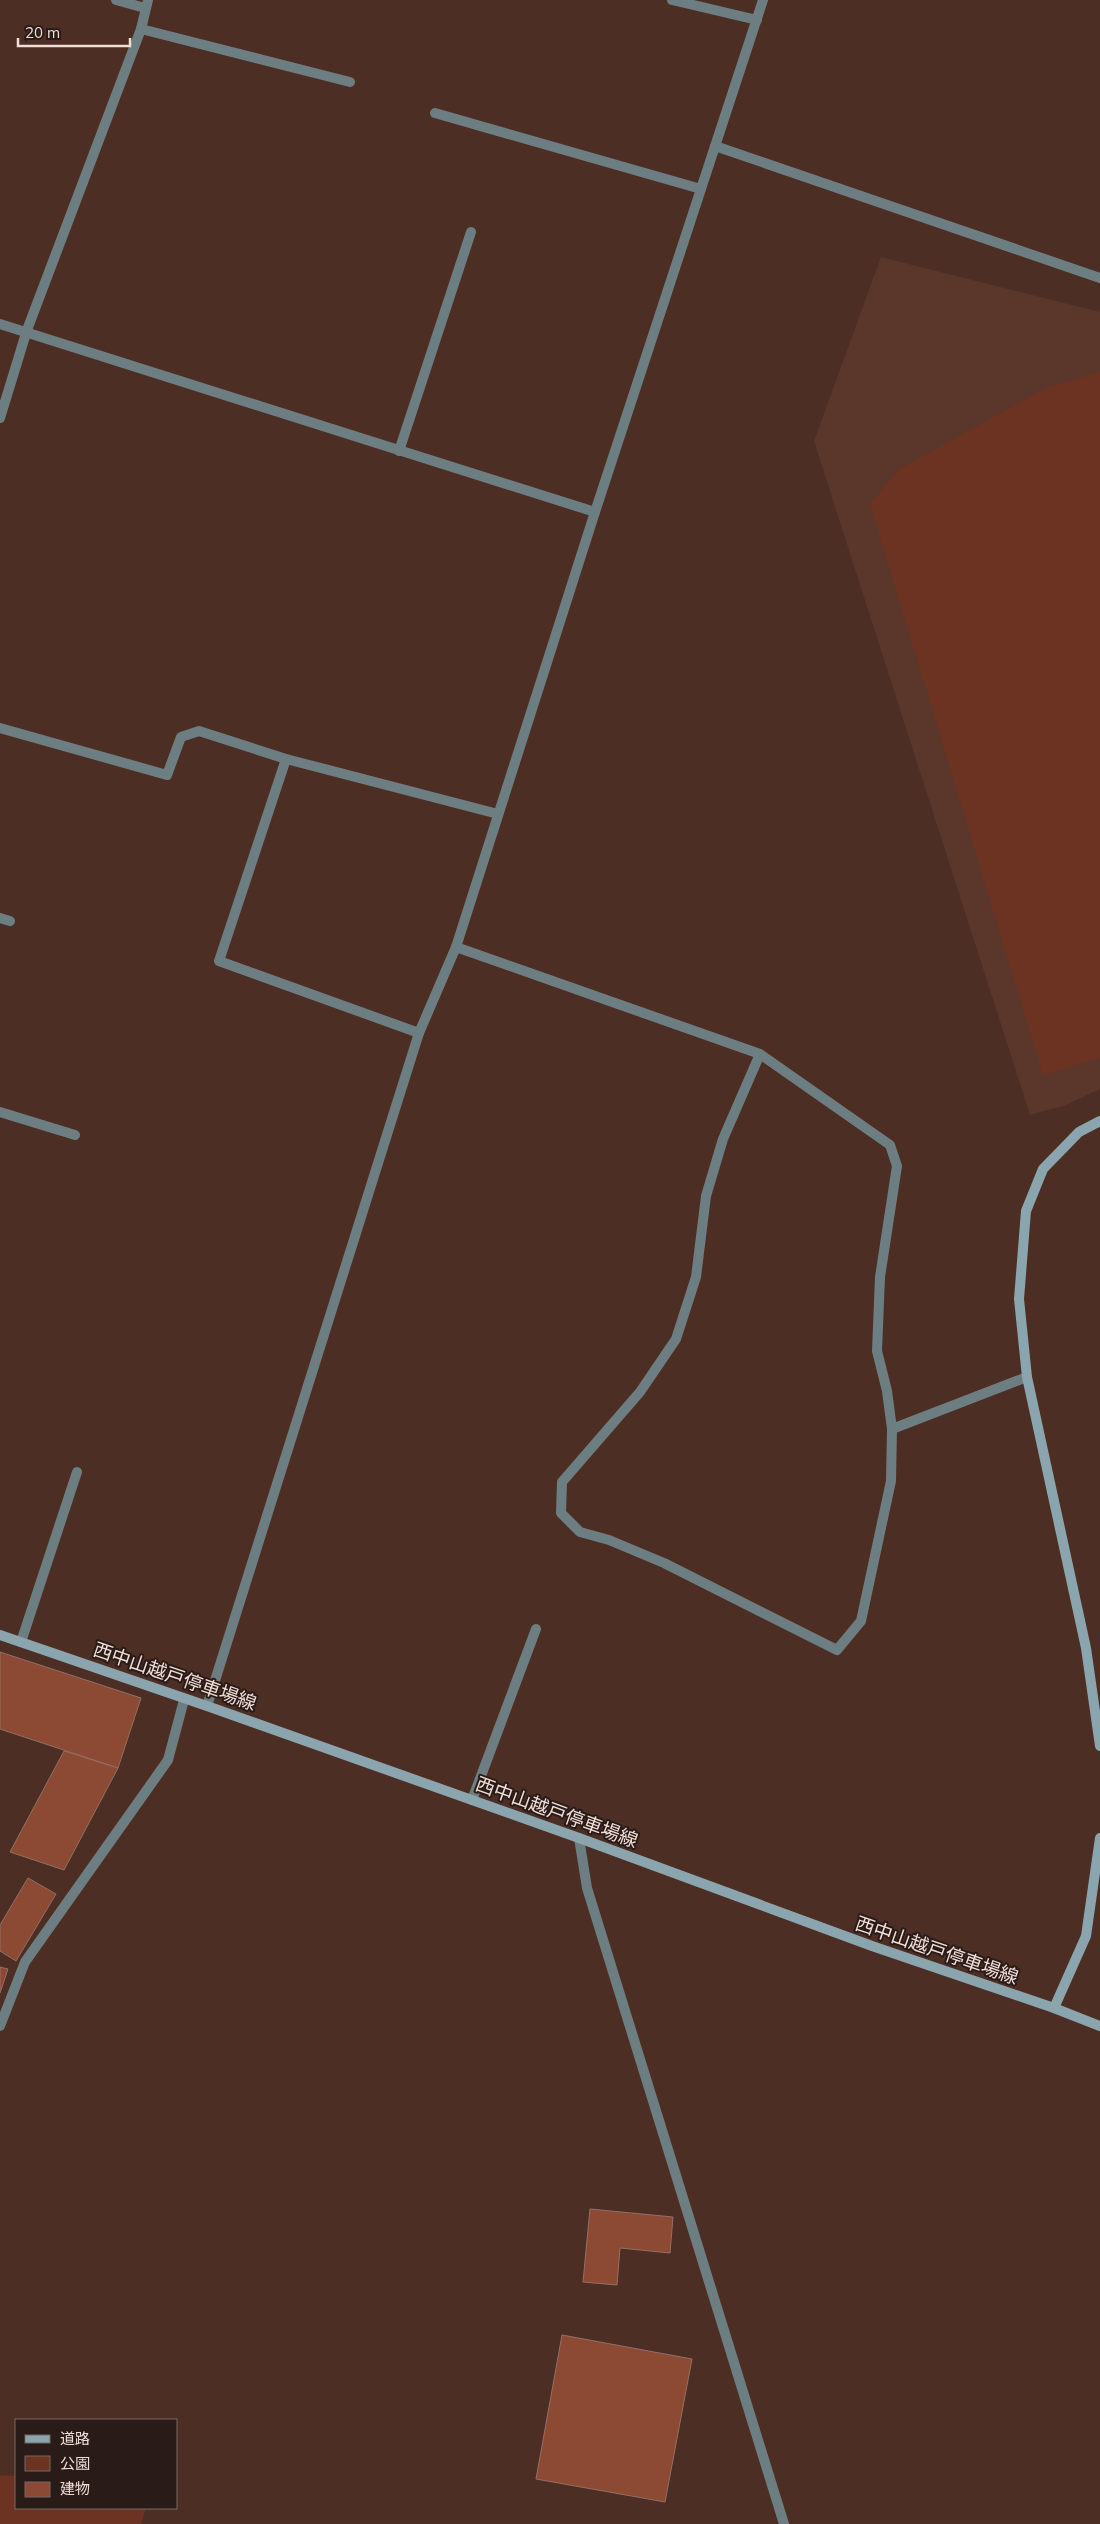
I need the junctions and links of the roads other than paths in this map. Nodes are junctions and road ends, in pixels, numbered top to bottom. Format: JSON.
{"nodes":[{"id":1,"x":116,"y":0,"type":"edge"},
{"id":2,"x":672,"y":0,"type":"edge"},
{"id":3,"x":763,"y":0,"type":"edge"},
{"id":4,"x":147,"y":4,"type":"edge"},
{"id":5,"x":757,"y":20,"type":"junction"},
{"id":6,"x":141,"y":28,"type":"junction"},
{"id":7,"x":350,"y":82,"type":"dead end"},
{"id":8,"x":435,"y":113,"type":"dead end"},
{"id":9,"x":715,"y":146,"type":"junction"},
{"id":10,"x":701,"y":189,"type":"junction"},
{"id":11,"x":471,"y":232,"type":"dead end"},
{"id":12,"x":1100,"y":278,"type":"edge"},
{"id":13,"x":0,"y":324,"type":"edge"},
{"id":14,"x":27,"y":330,"type":"junction"},
{"id":15,"x":0,"y":418,"type":"edge"},
{"id":16,"x":399,"y":451,"type":"junction"},
{"id":17,"x":595,"y":512,"type":"junction"},
{"id":18,"x":0,"y":728,"type":"edge"},
{"id":19,"x":286,"y":759,"type":"junction"},
{"id":20,"x":498,"y":814,"type":"junction"},
{"id":21,"x":456,"y":946,"type":"junction"},
{"id":22,"x":419,"y":1033,"type":"junction"},
{"id":23,"x":760,"y":1054,"type":"junction"},
{"id":24,"x":0,"y":1112,"type":"edge"},
{"id":25,"x":1100,"y":1121,"type":"edge"},
{"id":26,"x":75,"y":1135,"type":"dead end"},
{"id":27,"x":1027,"y":1378,"type":"junction"},
{"id":28,"x":892,"y":1429,"type":"junction"},
{"id":29,"x":77,"y":1472,"type":"dead end"},
{"id":30,"x":536,"y":1629,"type":"dead end"},
{"id":31,"x":0,"y":1635,"type":"edge"},
{"id":32,"x":21,"y":1642,"type":"junction"},
{"id":33,"x":184,"y":1700,"type":"junction"},
{"id":34,"x":207,"y":1706,"type":"junction"},
{"id":35,"x":1100,"y":1746,"type":"edge"},
{"id":36,"x":472,"y":1800,"type":"junction"},
{"id":37,"x":580,"y":1838,"type":"junction"},
{"id":38,"x":1100,"y":1838,"type":"edge"},
{"id":39,"x":1054,"y":2008,"type":"junction"},
{"id":40,"x":0,"y":2026,"type":"edge"},
{"id":41,"x":1100,"y":2026,"type":"edge"},
{"id":42,"x":784,"y":2524,"type":"edge"}],
"edges":[{"from":1,"to":4,"type":"street"},
{"from":2,"to":5,"type":"street"},
{"from":3,"to":5,"type":"street"},
{"from":4,"to":6,"type":"street"},
{"from":5,"to":9,"type":"street"},
{"from":6,"to":7,"type":"street"},
{"from":6,"to":14,"type":"street"},
{"from":8,"to":10,"type":"street"},
{"from":9,"to":10,"type":"street"},
{"from":9,"to":12,"type":"street"},
{"from":10,"to":17,"type":"street"},
{"from":11,"to":16,"type":"street"},
{"from":13,"to":14,"type":"street"},
{"from":14,"to":15,"type":"street"},
{"from":14,"to":16,"type":"street"},
{"from":16,"to":17,"type":"street"},
{"from":17,"to":20,"type":"street"},
{"from":18,"to":19,"type":"street"},
{"from":19,"to":20,"type":"street"},
{"from":19,"to":22,"type":"street"},
{"from":20,"to":21,"type":"street"},
{"from":21,"to":22,"type":"street"},
{"from":21,"to":23,"type":"street"},
{"from":22,"to":34,"type":"street"},
{"from":23,"to":28,"type":"street"},
{"from":23,"to":28,"type":"street"},
{"from":24,"to":26,"type":"street"},
{"from":25,"to":27,"type":"main road"},
{"from":27,"to":28,"type":"street"},
{"from":27,"to":35,"type":"main road"},
{"from":29,"to":32,"type":"street"},
{"from":30,"to":36,"type":"street"},
{"from":31,"to":32,"type":"main road","name":"西中山越戸停車場線"},
{"from":32,"to":33,"type":"main road","name":"西中山越戸停車場線"},
{"from":33,"to":34,"type":"main road","name":"西中山越戸停車場線"},
{"from":33,"to":40,"type":"street"},
{"from":34,"to":36,"type":"main road","name":"西中山越戸停車場線"},
{"from":36,"to":37,"type":"main road","name":"西中山越戸停車場線"},
{"from":37,"to":39,"type":"main road","name":"西中山越戸停車場線"},
{"from":37,"to":42,"type":"street"},
{"from":38,"to":39,"type":"main road"},
{"from":39,"to":41,"type":"main road","name":"西中山越戸停車場線"}]}
